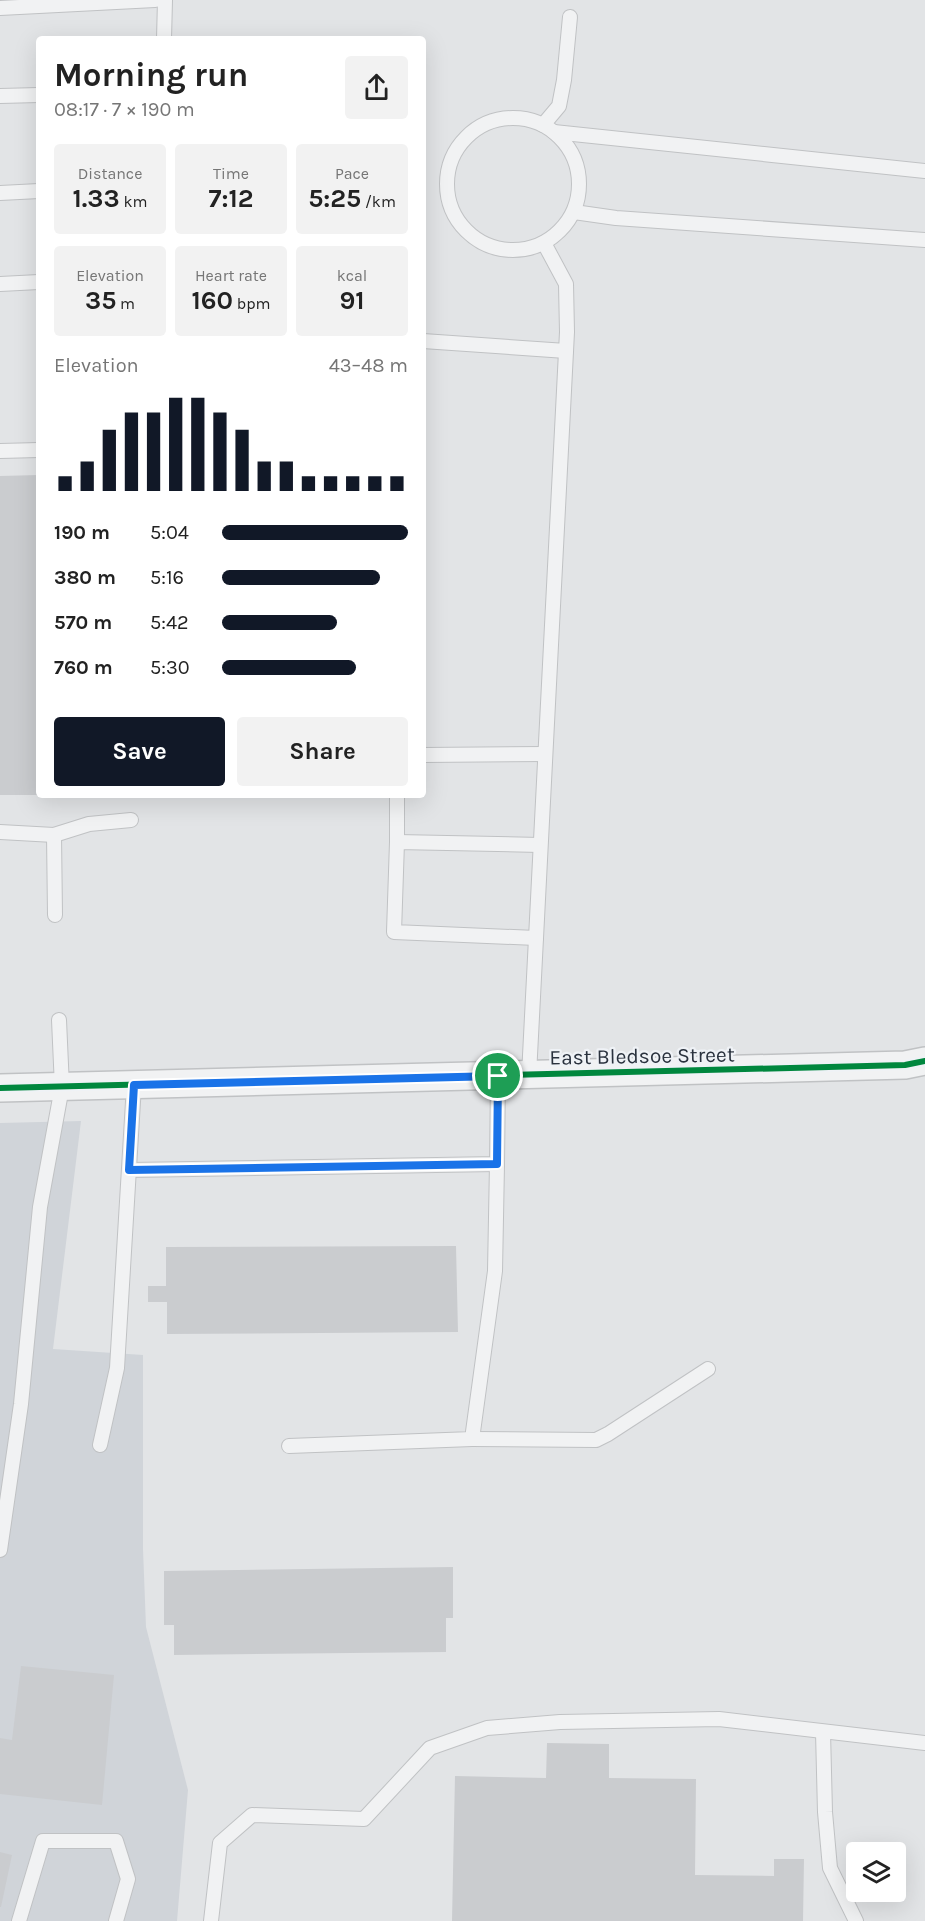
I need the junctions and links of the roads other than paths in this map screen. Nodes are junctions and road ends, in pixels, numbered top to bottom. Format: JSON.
{"nodes":[{"id":1,"x":155,"y":0,"type":"edge"},
{"id":2,"x":165,"y":0,"type":"edge"},
{"id":3,"x":0,"y":8,"type":"edge"},
{"id":4,"x":570,"y":17,"type":"dead end"},
{"id":5,"x":164,"y":36,"type":"edge"},
{"id":6,"x":36,"y":94,"type":"edge"},
{"id":7,"x":0,"y":96,"type":"edge"},
{"id":8,"x":549,"y":128,"type":"junction"},
{"id":9,"x":925,"y":171,"type":"edge"},
{"id":10,"x":36,"y":191,"type":"edge"},
{"id":11,"x":0,"y":193,"type":"edge"},
{"id":12,"x":574,"y":212,"type":"junction"},
{"id":13,"x":925,"y":240,"type":"edge"},
{"id":14,"x":544,"y":243,"type":"junction"},
{"id":15,"x":36,"y":282,"type":"edge"},
{"id":16,"x":0,"y":284,"type":"edge"},
{"id":17,"x":426,"y":341,"type":"edge"},
{"id":18,"x":566,"y":351,"type":"junction"},
{"id":19,"x":36,"y":450,"type":"edge"},
{"id":20,"x":0,"y":451,"type":"edge"},
{"id":21,"x":545,"y":754,"type":"junction"},
{"id":22,"x":426,"y":755,"type":"edge"},
{"id":23,"x":397,"y":798,"type":"edge"},
{"id":24,"x":131,"y":820,"type":"dead end"},
{"id":25,"x":0,"y":832,"type":"edge"},
{"id":26,"x":54,"y":835,"type":"junction"},
{"id":27,"x":397,"y":842,"type":"junction"},
{"id":28,"x":540,"y":845,"type":"junction"},
{"id":29,"x":55,"y":915,"type":"dead end"},
{"id":30,"x":536,"y":938,"type":"junction"},
{"id":31,"x":59,"y":1020,"type":"dead end"},
{"id":32,"x":925,"y":1061,"type":"edge"},
{"id":33,"x":529,"y":1075,"type":"junction"},
{"id":34,"x":498,"y":1076,"type":"junction"},
{"id":35,"x":134,"y":1085,"type":"junction"},
{"id":36,"x":62,"y":1087,"type":"junction"},
{"id":37,"x":0,"y":1088,"type":"edge"},
{"id":38,"x":497,"y":1164,"type":"junction"},
{"id":39,"x":129,"y":1170,"type":"junction"},
{"id":40,"x":708,"y":1369,"type":"dead end"},
{"id":41,"x":472,"y":1439,"type":"junction"},
{"id":42,"x":100,"y":1445,"type":"dead end"},
{"id":43,"x":289,"y":1446,"type":"dead end"},
{"id":44,"x":0,"y":1550,"type":"edge"},
{"id":45,"x":823,"y":1732,"type":"junction"},
{"id":46,"x":925,"y":1743,"type":"edge"},
{"id":47,"x":19,"y":1921,"type":"edge"},
{"id":48,"x":116,"y":1921,"type":"edge"},
{"id":49,"x":211,"y":1921,"type":"edge"},
{"id":50,"x":856,"y":1921,"type":"edge"}],
"edges":[{"from":1,"to":3,"type":"lane"},
{"from":2,"to":5,"type":"lane"},
{"from":4,"to":8,"type":"lane"},
{"from":6,"to":7,"type":"lane"},
{"from":8,"to":9,"type":"lane"},
{"from":8,"to":12,"type":"lane"},
{"from":8,"to":14,"type":"lane"},
{"from":10,"to":11,"type":"lane"},
{"from":12,"to":13,"type":"lane"},
{"from":12,"to":14,"type":"lane"},
{"from":14,"to":18,"type":"lane"},
{"from":15,"to":16,"type":"lane"},
{"from":17,"to":18,"type":"lane"},
{"from":18,"to":21,"type":"lane"},
{"from":19,"to":20,"type":"lane"},
{"from":21,"to":22,"type":"lane"},
{"from":21,"to":28,"type":"lane"},
{"from":23,"to":27,"type":"lane"},
{"from":24,"to":26,"type":"lane"},
{"from":25,"to":26,"type":"lane"},
{"from":26,"to":29,"type":"lane"},
{"from":27,"to":28,"type":"lane"},
{"from":27,"to":30,"type":"lane"},
{"from":28,"to":30,"type":"lane"},
{"from":30,"to":33,"type":"lane"},
{"from":31,"to":36,"type":"lane"},
{"from":32,"to":33,"type":"street","name":"East Bledsoe Street"},
{"from":33,"to":34,"type":"street","name":"East Bledsoe Street"},
{"from":34,"to":35,"type":"street","name":"East Bledsoe Street"},
{"from":34,"to":38,"type":"lane"},
{"from":35,"to":36,"type":"street","name":"East Bledsoe Street"},
{"from":35,"to":39,"type":"lane"},
{"from":36,"to":37,"type":"street","name":"East Bledsoe Street"},
{"from":36,"to":44,"type":"lane"},
{"from":38,"to":39,"type":"lane"},
{"from":38,"to":41,"type":"lane"},
{"from":39,"to":42,"type":"lane"},
{"from":40,"to":41,"type":"lane"},
{"from":41,"to":43,"type":"lane"},
{"from":45,"to":46,"type":"lane"},
{"from":45,"to":49,"type":"lane"},
{"from":45,"to":50,"type":"lane"},
{"from":47,"to":48,"type":"lane"}]}
